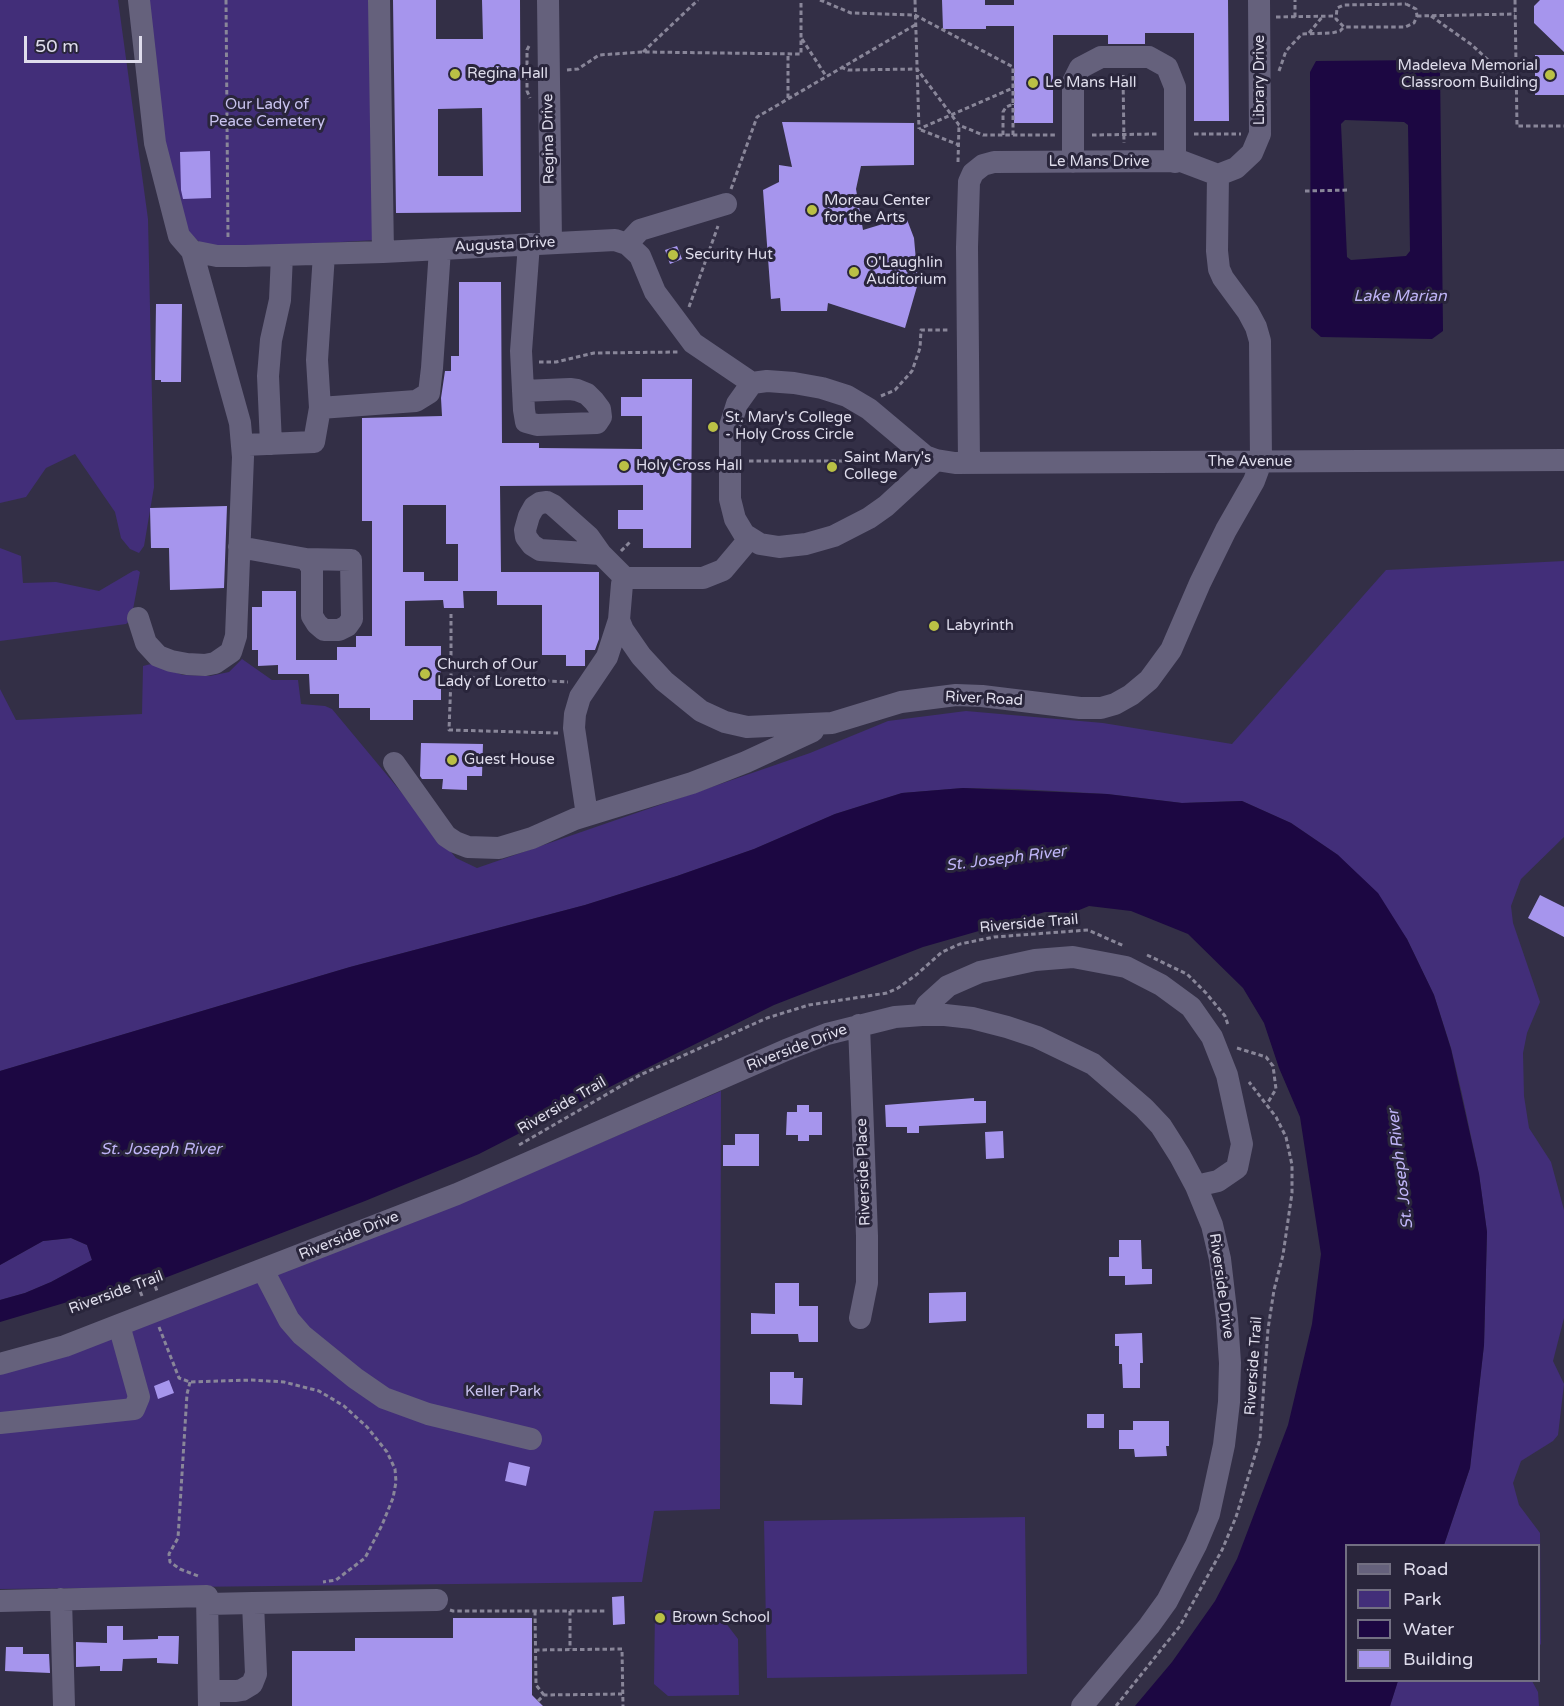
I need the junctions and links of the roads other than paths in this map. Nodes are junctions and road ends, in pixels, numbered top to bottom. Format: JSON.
{"nodes":[{"id":1,"x":139,"y":0,"type":"edge"},
{"id":2,"x":379,"y":0,"type":"edge"},
{"id":3,"x":548,"y":0,"type":"edge"},
{"id":4,"x":1259,"y":9,"type":"edge"},
{"id":5,"x":1073,"y":162,"type":"junction"},
{"id":6,"x":1175,"y":162,"type":"junction"},
{"id":7,"x":1218,"y":175,"type":"junction"},
{"id":8,"x":726,"y":204,"type":"road end"},
{"id":9,"x":540,"y":243,"type":"junction"},
{"id":10,"x":627,"y":244,"type":"junction"},
{"id":11,"x":440,"y":249,"type":"junction"},
{"id":12,"x":192,"y":251,"type":"junction"},
{"id":13,"x":383,"y":252,"type":"junction"},
{"id":14,"x":324,"y":254,"type":"junction"},
{"id":15,"x":282,"y":255,"type":"junction"},
{"id":16,"x":752,"y":383,"type":"junction"},
{"id":17,"x":523,"y":392,"type":"dead end"},
{"id":18,"x":320,"y":408,"type":"junction"},
{"id":19,"x":271,"y":444,"type":"junction"},
{"id":20,"x":243,"y":445,"type":"junction"},
{"id":21,"x":936,"y":460,"type":"junction"},
{"id":22,"x":1564,"y":460,"type":"edge"},
{"id":23,"x":969,"y":462,"type":"junction"},
{"id":24,"x":1261,"y":462,"type":"junction"},
{"id":25,"x":750,"y":538,"type":"junction"},
{"id":26,"x":239,"y":547,"type":"junction"},
{"id":27,"x":609,"y":554,"type":"road end"},
{"id":28,"x":306,"y":559,"type":"dead end"},
{"id":29,"x":625,"y":578,"type":"junction"},
{"id":30,"x":138,"y":618,"type":"dead end"},
{"id":31,"x":619,"y":620,"type":"junction"},
{"id":32,"x":832,"y":723,"type":"junction"},
{"id":33,"x":394,"y":763,"type":"dead end"},
{"id":34,"x":587,"y":815,"type":"junction"},
{"id":35,"x":922,"y":1015,"type":"junction"},
{"id":36,"x":859,"y":1025,"type":"junction"},
{"id":37,"x":1196,"y":1186,"type":"junction"},
{"id":38,"x":263,"y":1270,"type":"junction"},
{"id":39,"x":860,"y":1318,"type":"dead end"},
{"id":40,"x":119,"y":1326,"type":"junction"},
{"id":41,"x":0,"y":1364,"type":"edge"},
{"id":42,"x":0,"y":1423,"type":"edge"},
{"id":43,"x":531,"y":1439,"type":"dead end"},
{"id":44,"x":206,"y":1593,"type":"junction"},
{"id":45,"x":61,"y":1599,"type":"junction"},
{"id":46,"x":0,"y":1601,"type":"edge"},
{"id":47,"x":253,"y":1603,"type":"junction"},
{"id":48,"x":445,"y":1606,"type":"road end"},
{"id":49,"x":209,"y":1699,"type":"edge"},
{"id":50,"x":64,"y":1706,"type":"edge"},
{"id":51,"x":1082,"y":1706,"type":"edge"}],
"edges":[{"from":1,"to":12,"type":"street"},
{"from":2,"to":13,"type":"street"},
{"from":3,"to":9,"type":"street","name":"Regina Drive"},
{"from":4,"to":7,"type":"street","name":"Library Drive"},
{"from":5,"to":6,"type":"street","name":"Le Mans Drive"},
{"from":5,"to":6,"type":"street"},
{"from":5,"to":23,"type":"street","name":"Le Mans Drive"},
{"from":6,"to":7,"type":"street","name":"Le Mans Drive"},
{"from":7,"to":24,"type":"street"},
{"from":8,"to":10,"type":"street"},
{"from":9,"to":10,"type":"street","name":"Augusta Drive"},
{"from":9,"to":11,"type":"street","name":"Augusta Drive"},
{"from":9,"to":17,"type":"street","name":"Regina Drive"},
{"from":10,"to":16,"type":"street"},
{"from":11,"to":13,"type":"street","name":"Augusta Drive"},
{"from":11,"to":18,"type":"street"},
{"from":12,"to":15,"type":"street","name":"Augusta Drive"},
{"from":12,"to":20,"type":"street"},
{"from":13,"to":14,"type":"street","name":"Augusta Drive"},
{"from":14,"to":15,"type":"street","name":"Augusta Drive"},
{"from":14,"to":18,"type":"street"},
{"from":15,"to":19,"type":"street"},
{"from":16,"to":21,"type":"street"},
{"from":16,"to":25,"type":"street"},
{"from":18,"to":19,"type":"street"},
{"from":19,"to":20,"type":"street"},
{"from":20,"to":26,"type":"street"},
{"from":21,"to":23,"type":"street","name":"The Avenue"},
{"from":21,"to":25,"type":"street"},
{"from":22,"to":24,"type":"street","name":"The Avenue"},
{"from":23,"to":24,"type":"street","name":"The Avenue"},
{"from":24,"to":32,"type":"street","name":"River Road"},
{"from":25,"to":29,"type":"street"},
{"from":26,"to":28,"type":"street"},
{"from":26,"to":30,"type":"street"},
{"from":27,"to":29,"type":"street"},
{"from":29,"to":31,"type":"street"},
{"from":31,"to":32,"type":"street","name":"River Road"},
{"from":31,"to":34,"type":"street"},
{"from":32,"to":34,"type":"street"},
{"from":33,"to":34,"type":"street"},
{"from":35,"to":36,"type":"street","name":"Riverside Drive"},
{"from":35,"to":37,"type":"street","name":"Riverside Drive"},
{"from":35,"to":37,"type":"street"},
{"from":36,"to":38,"type":"street","name":"Riverside Drive"},
{"from":36,"to":39,"type":"street","name":"Riverside Place"},
{"from":37,"to":51,"type":"street","name":"Riverside Drive"},
{"from":38,"to":40,"type":"street","name":"Riverside Drive"},
{"from":38,"to":43,"type":"street"},
{"from":40,"to":41,"type":"street","name":"Riverside Drive"},
{"from":40,"to":42,"type":"street"},
{"from":44,"to":45,"type":"street"},
{"from":44,"to":47,"type":"street"},
{"from":44,"to":49,"type":"street"},
{"from":45,"to":46,"type":"street"},
{"from":45,"to":50,"type":"street"},
{"from":47,"to":48,"type":"street"},
{"from":47,"to":49,"type":"street"}]}
